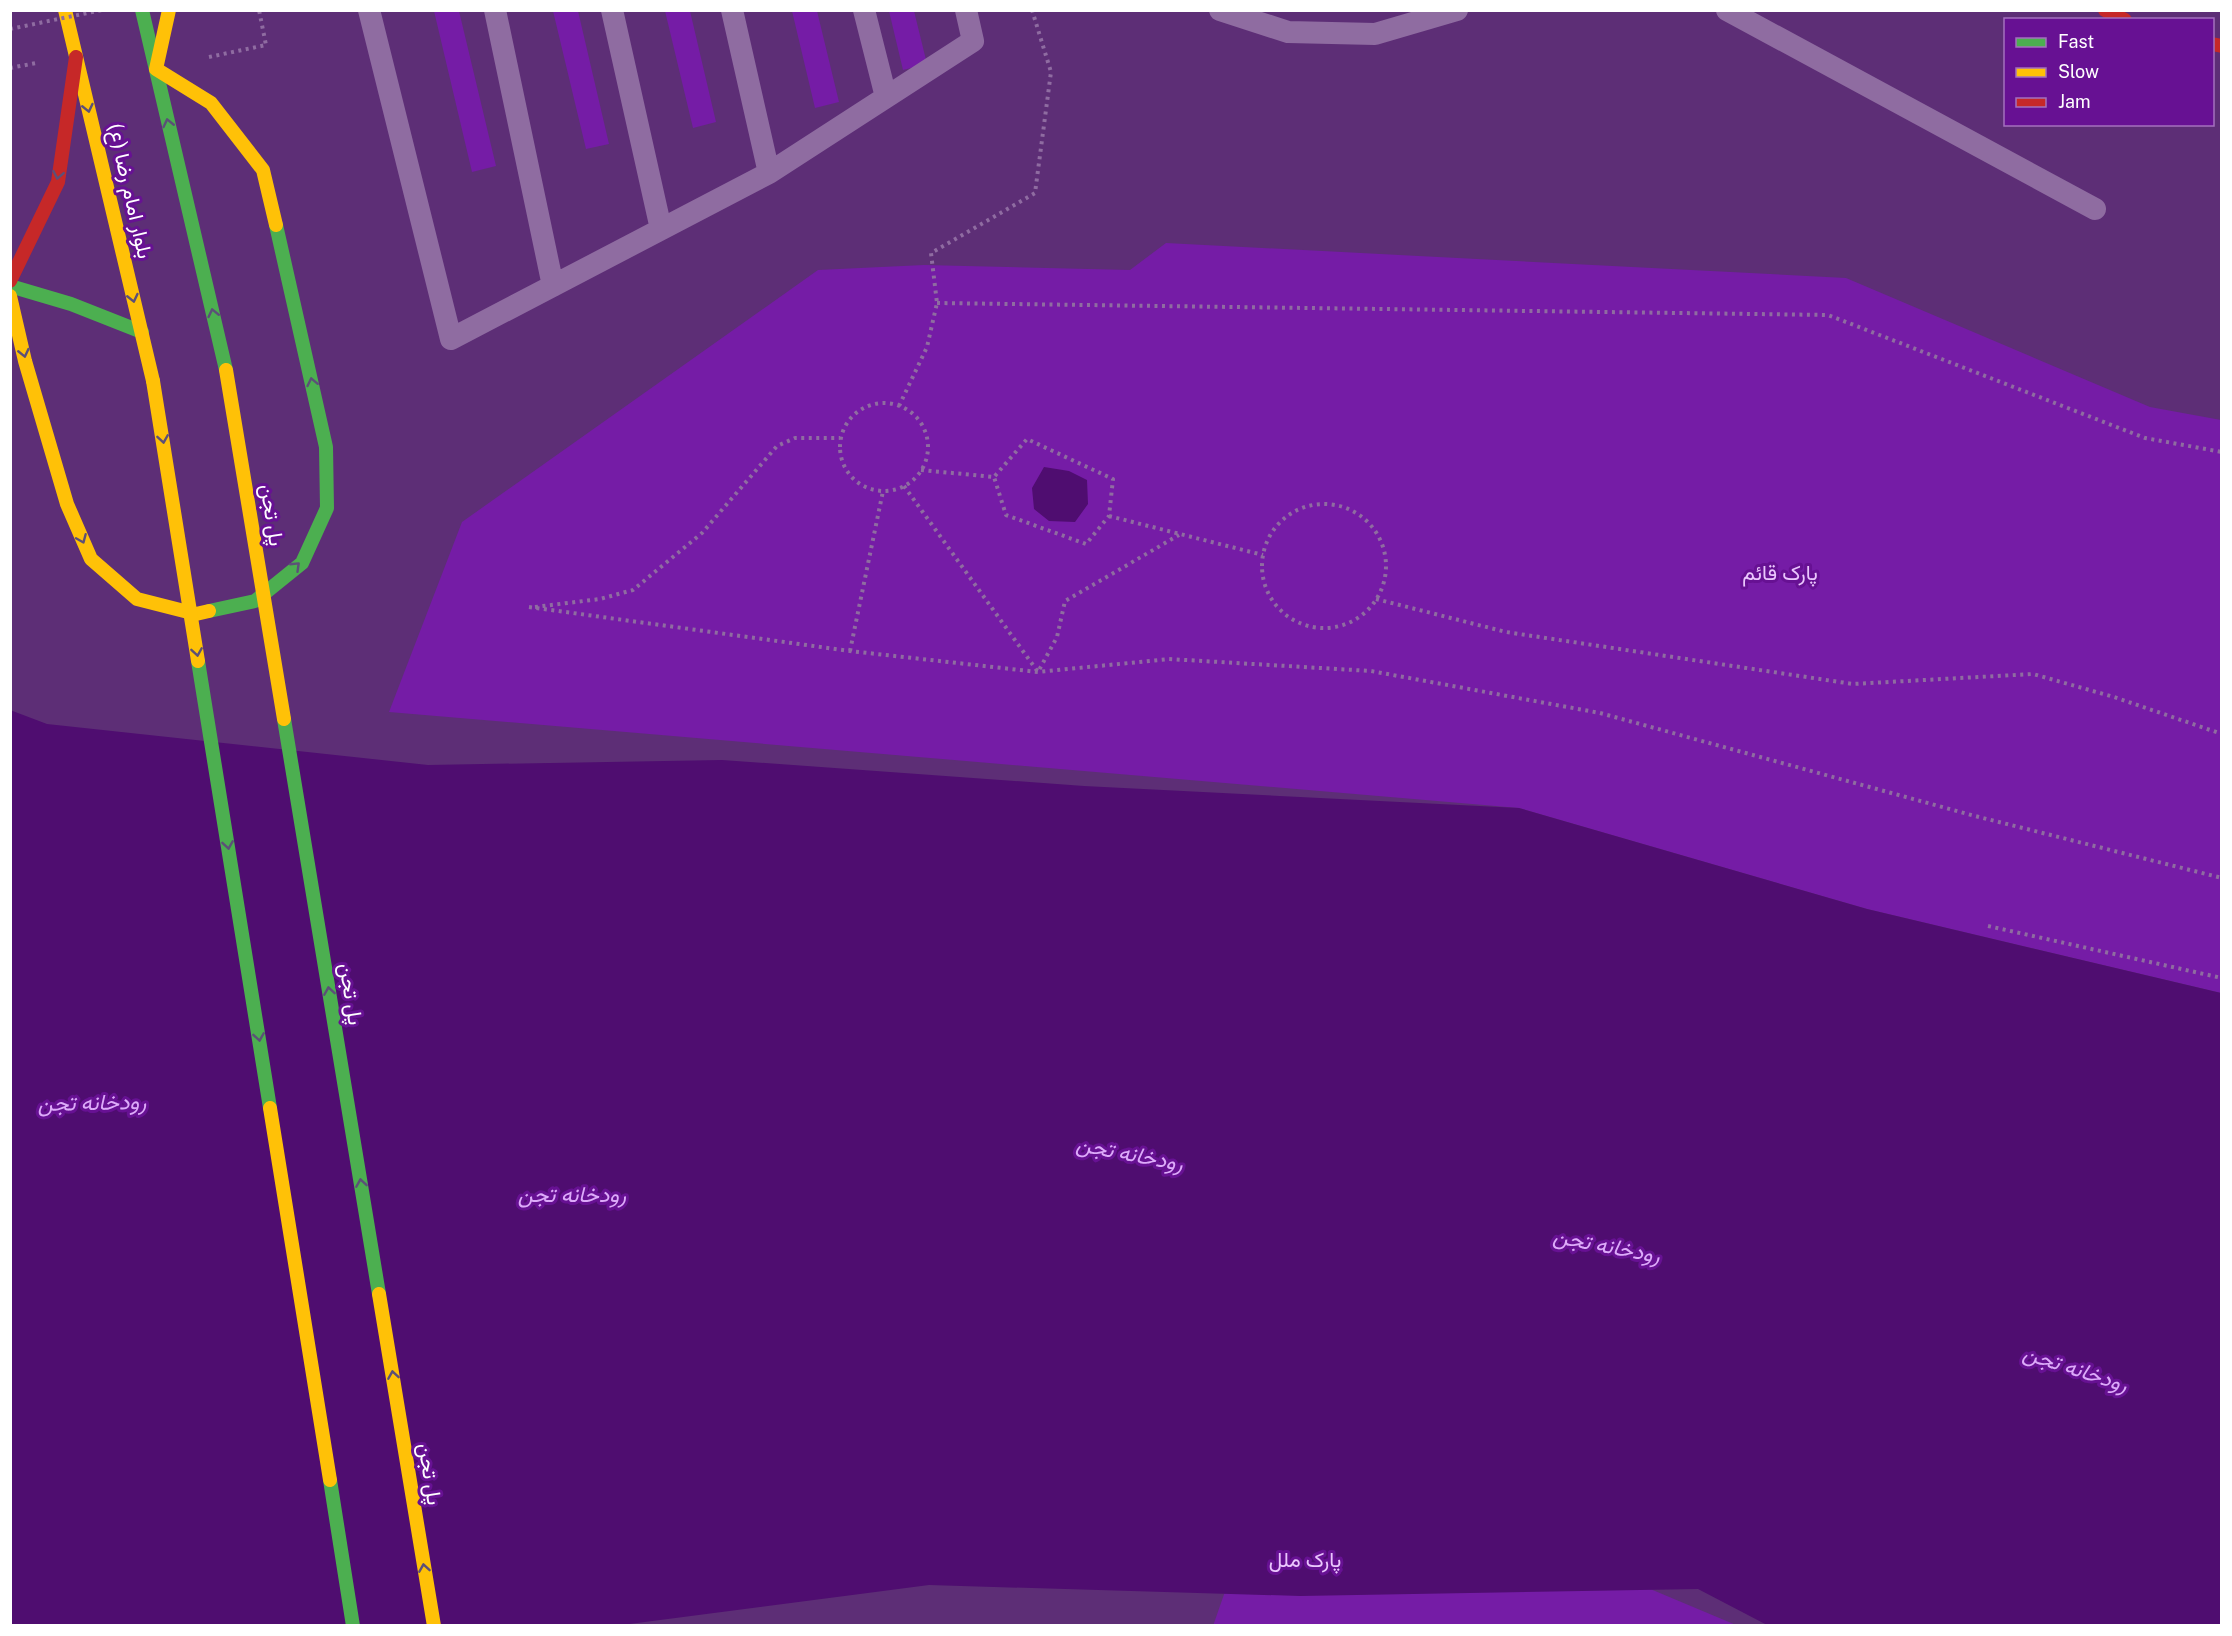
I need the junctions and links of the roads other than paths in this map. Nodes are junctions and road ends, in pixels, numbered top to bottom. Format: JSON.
{"nodes":[{"id":1,"x":65,"y":10,"type":"edge"},
{"id":2,"x":142,"y":10,"type":"edge"},
{"id":3,"x":169,"y":10,"type":"edge"},
{"id":4,"x":369,"y":10,"type":"edge"},
{"id":5,"x":495,"y":10,"type":"edge"},
{"id":6,"x":612,"y":10,"type":"edge"},
{"id":7,"x":732,"y":10,"type":"edge"},
{"id":8,"x":864,"y":10,"type":"edge"},
{"id":9,"x":966,"y":10,"type":"edge"},
{"id":10,"x":1220,"y":10,"type":"edge"},
{"id":11,"x":1457,"y":10,"type":"edge"},
{"id":12,"x":1727,"y":10,"type":"edge"},
{"id":13,"x":2105,"y":10,"type":"edge"},
{"id":14,"x":2121,"y":18,"type":"edge"},
{"id":15,"x":76,"y":55,"type":"junction"},
{"id":16,"x":156,"y":69,"type":"junction"},
{"id":17,"x":886,"y":97,"type":"junction"},
{"id":18,"x":769,"y":172,"type":"junction"},
{"id":19,"x":2095,"y":209,"type":"dead end"},
{"id":20,"x":661,"y":229,"type":"junction"},
{"id":21,"x":10,"y":281,"type":"edge"},
{"id":22,"x":10,"y":286,"type":"edge"},
{"id":23,"x":553,"y":286,"type":"junction"},
{"id":24,"x":10,"y":296,"type":"edge"},
{"id":25,"x":142,"y":332,"type":"junction"},
{"id":26,"x":353,"y":1626,"type":"edge"},
{"id":27,"x":434,"y":1626,"type":"edge"}],
"edges":[{"from":1,"to":15,"type":"main road","name":"بلوار امام رضا (ع)"},
{"from":2,"to":16,"type":"main road"},
{"from":3,"to":16,"type":"main road"},
{"from":4,"to":23,"type":"lane"},
{"from":5,"to":23,"type":"lane"},
{"from":6,"to":20,"type":"lane"},
{"from":7,"to":18,"type":"lane"},
{"from":8,"to":17,"type":"lane"},
{"from":9,"to":17,"type":"lane"},
{"from":10,"to":11,"type":"lane"},
{"from":12,"to":19,"type":"lane"},
{"from":13,"to":14,"type":"main road"},
{"from":15,"to":21,"type":"main road","one_way":true},
{"from":15,"to":25,"type":"main road","name":"بلوار امام رضا (ع)","one_way":true},
{"from":24,"to":16,"type":"main road","one_way":true},
{"from":27,"to":16,"type":"main road","name":"پل تجن","one_way":true,"bridge":true},
{"from":17,"to":18,"type":"lane"},
{"from":18,"to":20,"type":"lane"},
{"from":20,"to":23,"type":"lane"},
{"from":22,"to":25,"type":"main road"},
{"from":25,"to":26,"type":"main road","name":"بلوار امام رضا (ع)","one_way":true,"bridge":true}]}
